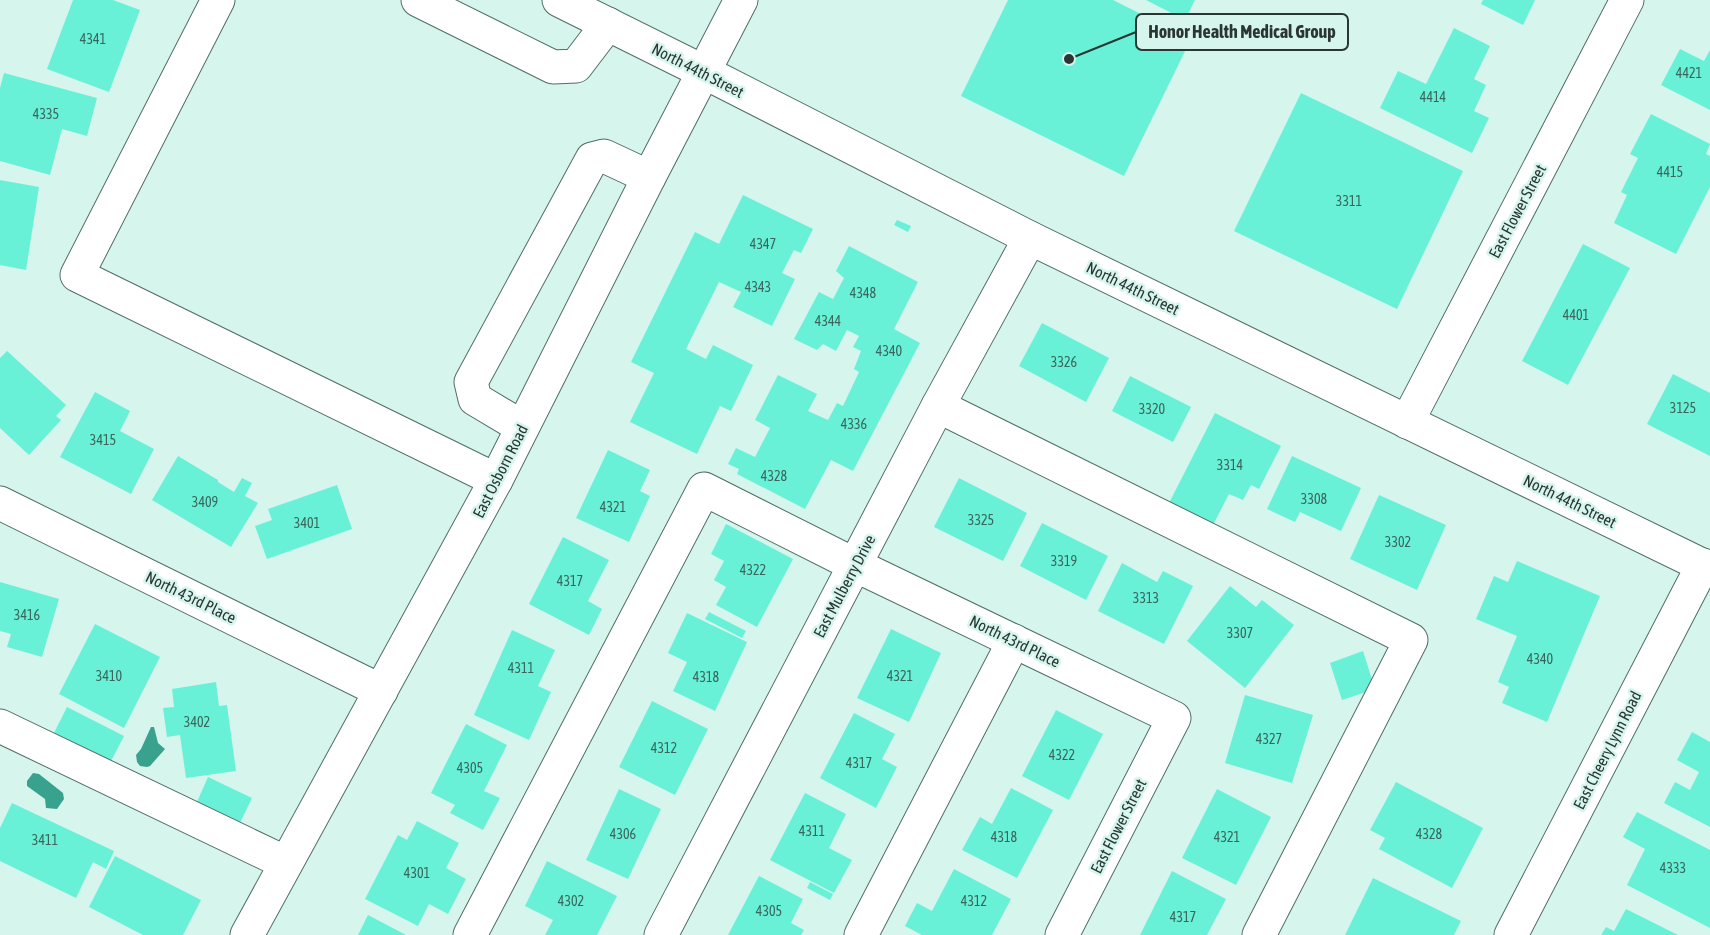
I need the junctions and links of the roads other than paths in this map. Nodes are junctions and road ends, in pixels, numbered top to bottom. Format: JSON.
{"nodes":[{"id":1,"x":218,"y":0,"type":"edge"},
{"id":2,"x":418,"y":0,"type":"edge"},
{"id":3,"x":559,"y":0,"type":"edge"},
{"id":4,"x":741,"y":0,"type":"edge"},
{"id":5,"x":1627,"y":0,"type":"edge"},
{"id":6,"x":608,"y":24,"type":"junction"},
{"id":7,"x":704,"y":72,"type":"junction"},
{"id":8,"x":648,"y":177,"type":"junction"},
{"id":9,"x":1030,"y":238,"type":"junction"},
{"id":10,"x":938,"y":406,"type":"junction"},
{"id":11,"x":1407,"y":422,"type":"junction"},
{"id":12,"x":522,"y":427,"type":"junction"},
{"id":13,"x":496,"y":480,"type":"junction"},
{"id":14,"x":0,"y":503,"type":"edge"},
{"id":15,"x":855,"y":565,"type":"junction"},
{"id":16,"x":1706,"y":567,"type":"edge"},
{"id":17,"x":1014,"y":641,"type":"junction"},
{"id":18,"x":381,"y":691,"type":"junction"},
{"id":19,"x":1174,"y":718,"type":"joint"},
{"id":20,"x":0,"y":726,"type":"edge"},
{"id":21,"x":286,"y":863,"type":"junction"},
{"id":22,"x":247,"y":935,"type":"edge"},
{"id":23,"x":470,"y":935,"type":"edge"},
{"id":24,"x":661,"y":935,"type":"edge"},
{"id":25,"x":861,"y":935,"type":"edge"},
{"id":26,"x":1062,"y":935,"type":"edge"},
{"id":27,"x":1259,"y":935,"type":"edge"},
{"id":28,"x":1511,"y":935,"type":"edge"}],
"edges":[{"from":1,"to":13,"type":"street"},
{"from":2,"to":6,"type":"street"},
{"from":3,"to":6,"type":"street","name":"North 44th Street"},
{"from":4,"to":7,"type":"street","name":"East Osborn Road"},
{"from":5,"to":11,"type":"street","name":"East Flower Street"},
{"from":6,"to":7,"type":"street","name":"North 44th Street"},
{"from":7,"to":8,"type":"street","name":"East Osborn Road"},
{"from":7,"to":9,"type":"street","name":"North 44th Street"},
{"from":8,"to":12,"type":"street","name":"East Osborn Road"},
{"from":8,"to":12,"type":"street"},
{"from":9,"to":10,"type":"street","name":"East Mulberry Drive"},
{"from":9,"to":11,"type":"street","name":"North 44th Street"},
{"from":10,"to":15,"type":"street","name":"East Mulberry Drive"},
{"from":10,"to":27,"type":"street"},
{"from":11,"to":16,"type":"street","name":"North 44th Street"},
{"from":12,"to":13,"type":"street","name":"East Osborn Road"},
{"from":13,"to":18,"type":"street","name":"East Osborn Road"},
{"from":14,"to":18,"type":"street","name":"North 43rd Place"},
{"from":15,"to":17,"type":"street","name":"North 43rd Place"},
{"from":15,"to":23,"type":"street","name":"North 43rd Place"},
{"from":15,"to":24,"type":"street","name":"East Mulberry Drive"},
{"from":16,"to":28,"type":"street","name":"East Cheery Lynn Road"},
{"from":17,"to":19,"type":"street","name":"North 43rd Place"},
{"from":17,"to":25,"type":"street"},
{"from":18,"to":21,"type":"street","name":"East Osborn Road"},
{"from":19,"to":26,"type":"street","name":"East Flower Street"},
{"from":20,"to":21,"type":"street"},
{"from":21,"to":22,"type":"street","name":"East Osborn Road"}]}
